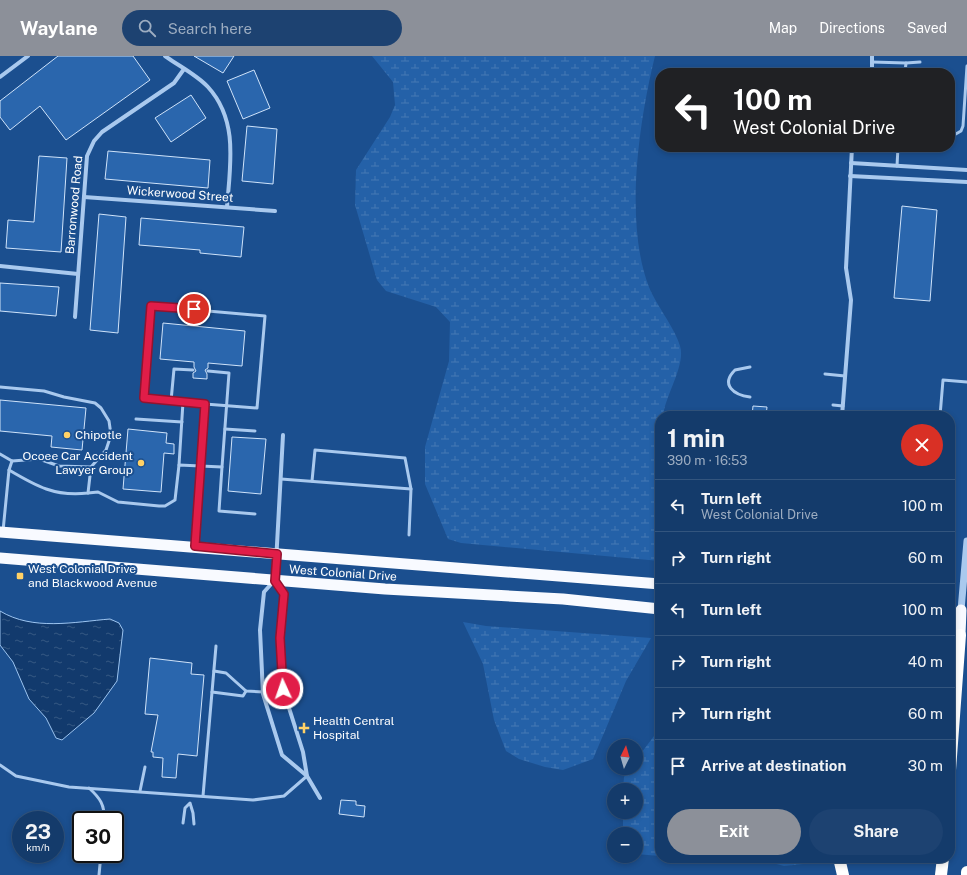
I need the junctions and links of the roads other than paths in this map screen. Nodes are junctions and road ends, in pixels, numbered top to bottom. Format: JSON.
{"nodes":[{"id":1,"x":28,"y":56,"type":"edge"},
{"id":2,"x":165,"y":56,"type":"edge"},
{"id":3,"x":872,"y":56,"type":"edge"},
{"id":4,"x":872,"y":62,"type":"junction"},
{"id":5,"x":920,"y":62,"type":"dead end"},
{"id":6,"x":906,"y":63,"type":"junction"},
{"id":7,"x":967,"y":66,"type":"edge"},
{"id":8,"x":872,"y":68,"type":"edge"},
{"id":9,"x":905,"y":68,"type":"edge"},
{"id":10,"x":184,"y":69,"type":"junction"},
{"id":11,"x":0,"y":77,"type":"edge"},
{"id":12,"x":955,"y":134,"type":"edge"},
{"id":13,"x":852,"y":152,"type":"edge"},
{"id":14,"x":898,"y":152,"type":"edge"},
{"id":15,"x":851,"y":163,"type":"junction"},
{"id":16,"x":897,"y":166,"type":"junction"},
{"id":17,"x":967,"y":170,"type":"edge"},
{"id":18,"x":850,"y":176,"type":"junction"},
{"id":19,"x":967,"y":182,"type":"edge"},
{"id":20,"x":84,"y":197,"type":"junction"},
{"id":21,"x":227,"y":208,"type":"junction"},
{"id":22,"x":275,"y":211,"type":"dead end"},
{"id":23,"x":0,"y":266,"type":"edge"},
{"id":24,"x":78,"y":274,"type":"junction"},
{"id":25,"x":75,"y":317,"type":"dead end"},
{"id":26,"x":750,"y":367,"type":"dead end"},
{"id":27,"x":194,"y":370,"type":"dead end"},
{"id":28,"x":208,"y":371,"type":"dead end"},
{"id":29,"x":825,"y":374,"type":"dead end"},
{"id":30,"x":846,"y":376,"type":"junction"},
{"id":31,"x":967,"y":382,"type":"edge"},
{"id":32,"x":0,"y":386,"type":"edge"},
{"id":33,"x":750,"y":397,"type":"dead end"},
{"id":34,"x":171,"y":401,"type":"junction"},
{"id":35,"x":183,"y":402,"type":"junction"},
{"id":36,"x":205,"y":404,"type":"junction"},
{"id":37,"x":833,"y":405,"type":"dead end"},
{"id":38,"x":227,"y":406,"type":"junction"},
{"id":39,"x":843,"y":406,"type":"junction"},
{"id":40,"x":842,"y":411,"type":"edge"},
{"id":41,"x":940,"y":411,"type":"edge"},
{"id":42,"x":136,"y":419,"type":"dead end"},
{"id":43,"x":182,"y":422,"type":"junction"},
{"id":44,"x":225,"y":429,"type":"junction"},
{"id":45,"x":255,"y":431,"type":"dead end"},
{"id":46,"x":283,"y":435,"type":"dead end"},
{"id":47,"x":0,"y":454,"type":"edge"},
{"id":48,"x":12,"y":461,"type":"junction"},
{"id":49,"x":179,"y":465,"type":"junction"},
{"id":50,"x":91,"y":467,"type":"junction"},
{"id":51,"x":201,"y":467,"type":"junction"},
{"id":52,"x":222,"y":467,"type":"junction"},
{"id":53,"x":9,"y":470,"type":"junction"},
{"id":54,"x":281,"y":479,"type":"junction"},
{"id":55,"x":312,"y":481,"type":"junction"},
{"id":56,"x":412,"y":489,"type":"junction"},
{"id":57,"x":88,"y":494,"type":"junction"},
{"id":58,"x":255,"y":514,"type":"dead end"},
{"id":59,"x":1,"y":532,"type":"edge"},
{"id":60,"x":410,"y":535,"type":"dead end"},
{"id":61,"x":967,"y":541,"type":"edge"},
{"id":62,"x":195,"y":546,"type":"junction"},
{"id":63,"x":277,"y":554,"type":"junction"},
{"id":64,"x":0,"y":558,"type":"edge"},
{"id":65,"x":275,"y":581,"type":"junction"},
{"id":66,"x":655,"y":584,"type":"edge"},
{"id":67,"x":655,"y":610,"type":"edge"},
{"id":68,"x":959,"y":610,"type":"edge"},
{"id":69,"x":959,"y":635,"type":"edge"},
{"id":70,"x":216,"y":646,"type":"dead end"},
{"id":71,"x":214,"y":671,"type":"junction"},
{"id":72,"x":246,"y":691,"type":"junction"},
{"id":73,"x":212,"y":692,"type":"junction"},
{"id":74,"x":263,"y":692,"type":"junction"},
{"id":75,"x":955,"y":695,"type":"edge"},
{"id":76,"x":0,"y":765,"type":"edge"},
{"id":77,"x":145,"y":767,"type":"dead end"},
{"id":78,"x":307,"y":776,"type":"junction"},
{"id":79,"x":89,"y":788,"type":"junction"},
{"id":80,"x":140,"y":791,"type":"junction"},
{"id":81,"x":192,"y":795,"type":"junction"},
{"id":82,"x":203,"y":796,"type":"junction"},
{"id":83,"x":320,"y":798,"type":"dead end"},
{"id":84,"x":190,"y":803,"type":"junction"},
{"id":85,"x":105,"y":811,"type":"edge"},
{"id":86,"x":183,"y":823,"type":"dead end"},
{"id":87,"x":194,"y":824,"type":"dead end"},
{"id":88,"x":100,"y":863,"type":"edge"},
{"id":89,"x":840,"y":863,"type":"edge"},
{"id":90,"x":942,"y":863,"type":"edge"},
{"id":91,"x":967,"y":872,"type":"edge"},
{"id":92,"x":99,"y":875,"type":"edge"},
{"id":93,"x":843,"y":875,"type":"edge"},
{"id":94,"x":941,"y":875,"type":"edge"},
{"id":95,"x":967,"y":875,"type":"edge"}],
"edges":[{"from":1,"to":11,"type":"street"},
{"from":2,"to":10,"type":"street"},
{"from":3,"to":4,"type":"street"},
{"from":4,"to":6,"type":"lane"},
{"from":4,"to":8,"type":"street"},
{"from":5,"to":6,"type":"lane"},
{"from":6,"to":9,"type":"lane"},
{"from":7,"to":12,"type":"lane"},
{"from":10,"to":20,"type":"street","name":"Barronwood Road"},
{"from":10,"to":21,"type":"street"},
{"from":13,"to":15,"type":"street"},
{"from":14,"to":16,"type":"lane"},
{"from":15,"to":16,"type":"street"},
{"from":15,"to":18,"type":"street"},
{"from":16,"to":17,"type":"street"},
{"from":18,"to":19,"type":"street"},
{"from":18,"to":30,"type":"street"},
{"from":20,"to":21,"type":"street","name":"Wickerwood Street"},
{"from":20,"to":24,"type":"street","name":"Barronwood Road"},
{"from":21,"to":22,"type":"street","name":"Wickerwood Street"},
{"from":23,"to":24,"type":"street"},
{"from":24,"to":25,"type":"street","name":"Barronwood Road"},
{"from":26,"to":33,"type":"lane"},
{"from":27,"to":34,"type":"lane"},
{"from":28,"to":38,"type":"lane"},
{"from":29,"to":30,"type":"lane"},
{"from":30,"to":39,"type":"street"},
{"from":31,"to":41,"type":"lane"},
{"from":32,"to":50,"type":"lane"},
{"from":34,"to":35,"type":"lane"},
{"from":34,"to":38,"type":"lane"},
{"from":35,"to":36,"type":"lane"},
{"from":35,"to":43,"type":"lane"},
{"from":36,"to":38,"type":"lane"},
{"from":36,"to":51,"type":"lane"},
{"from":37,"to":39,"type":"lane"},
{"from":38,"to":44,"type":"lane"},
{"from":39,"to":40,"type":"street"},
{"from":42,"to":43,"type":"lane"},
{"from":43,"to":49,"type":"lane"},
{"from":44,"to":45,"type":"lane"},
{"from":44,"to":52,"type":"lane"},
{"from":46,"to":54,"type":"street"},
{"from":47,"to":48,"type":"lane"},
{"from":48,"to":50,"type":"lane"},
{"from":48,"to":53,"type":"lane"},
{"from":49,"to":51,"type":"lane"},
{"from":49,"to":57,"type":"lane"},
{"from":50,"to":57,"type":"lane"},
{"from":51,"to":52,"type":"lane"},
{"from":51,"to":62,"type":"lane"},
{"from":52,"to":58,"type":"lane"},
{"from":53,"to":57,"type":"lane"},
{"from":53,"to":59,"type":"lane"},
{"from":54,"to":55,"type":"lane"},
{"from":54,"to":63,"type":"street"},
{"from":55,"to":56,"type":"lane"},
{"from":55,"to":56,"type":"lane"},
{"from":56,"to":60,"type":"lane"},
{"from":59,"to":62,"type":"highway","name":"West Colonial Drive"},
{"from":61,"to":68,"type":"street"},
{"from":62,"to":63,"type":"highway","name":"West Colonial Drive"},
{"from":63,"to":65,"type":"street"},
{"from":63,"to":66,"type":"highway","name":"West Colonial Drive"},
{"from":64,"to":65,"type":"highway","name":"West Colonial Drive"},
{"from":65,"to":67,"type":"highway","name":"West Colonial Drive"},
{"from":65,"to":74,"type":"street"},
{"from":65,"to":78,"type":"street"},
{"from":68,"to":69,"type":"highway"},
{"from":69,"to":75,"type":"highway"},
{"from":70,"to":71,"type":"lane"},
{"from":71,"to":72,"type":"lane"},
{"from":71,"to":73,"type":"lane"},
{"from":72,"to":73,"type":"lane"},
{"from":72,"to":74,"type":"lane"},
{"from":73,"to":82,"type":"lane"},
{"from":74,"to":78,"type":"street"},
{"from":76,"to":79,"type":"lane"},
{"from":77,"to":80,"type":"lane"},
{"from":78,"to":82,"type":"lane"},
{"from":78,"to":83,"type":"street"},
{"from":79,"to":80,"type":"lane"},
{"from":79,"to":85,"type":"lane"},
{"from":80,"to":81,"type":"lane"},
{"from":81,"to":82,"type":"lane"},
{"from":81,"to":84,"type":"lane"},
{"from":84,"to":86,"type":"lane"},
{"from":84,"to":87,"type":"lane"},
{"from":88,"to":92,"type":"lane"},
{"from":89,"to":93,"type":"highway"},
{"from":90,"to":94,"type":"highway"},
{"from":91,"to":95,"type":"highway"}]}
